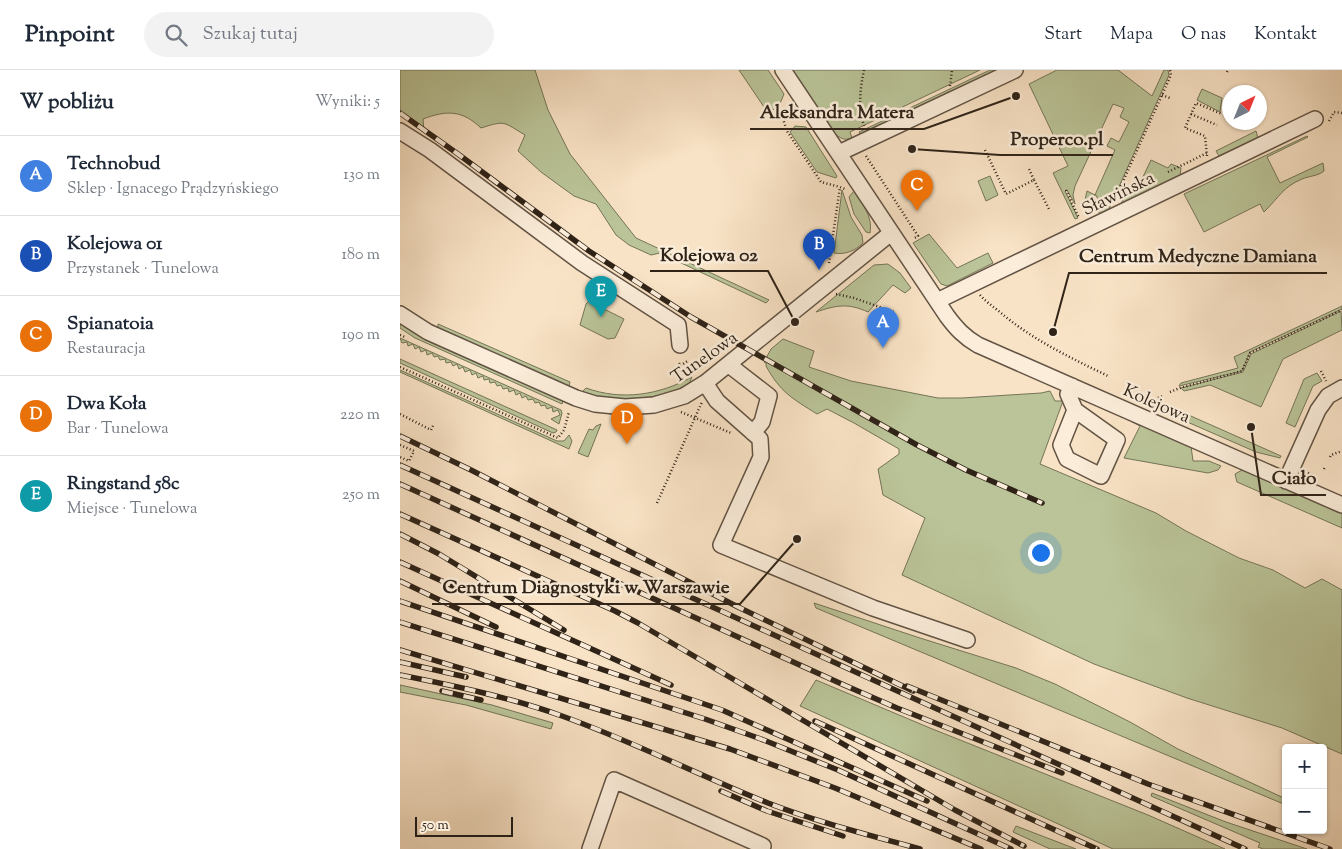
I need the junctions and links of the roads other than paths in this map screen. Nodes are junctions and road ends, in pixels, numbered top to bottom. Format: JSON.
{"nodes":[{"id":1,"x":783,"y":70,"type":"edge"},
{"id":2,"x":1015,"y":70,"type":"edge"},
{"id":3,"x":1321,"y":121,"type":"road end"},
{"id":4,"x":400,"y":132,"type":"edge"},
{"id":5,"x":838,"y":153,"type":"junction"},
{"id":6,"x":891,"y":233,"type":"junction"},
{"id":7,"x":937,"y":301,"type":"junction"},
{"id":8,"x":400,"y":314,"type":"edge"},
{"id":9,"x":680,"y":346,"type":"dead end"},
{"id":10,"x":729,"y":365,"type":"junction"},
{"id":11,"x":705,"y":384,"type":"junction"},
{"id":12,"x":1072,"y":386,"type":"junction"},
{"id":13,"x":1342,"y":388,"type":"edge"},
{"id":14,"x":1075,"y":410,"type":"dead end"},
{"id":15,"x":749,"y":429,"type":"junction"},
{"id":16,"x":1286,"y":480,"type":"junction"},
{"id":17,"x":1342,"y":505,"type":"edge"},
{"id":18,"x":967,"y":640,"type":"dead end"},
{"id":19,"x":590,"y":849,"type":"edge"},
{"id":20,"x":762,"y":849,"type":"edge"}],
"edges":[{"from":1,"to":5,"type":"street"},
{"from":2,"to":5,"type":"street"},
{"from":3,"to":7,"type":"street","name":"Sławińska"},
{"from":4,"to":9,"type":"street"},
{"from":5,"to":6,"type":"street"},
{"from":6,"to":7,"type":"street"},
{"from":6,"to":10,"type":"street","name":"Tunelowa"},
{"from":7,"to":12,"type":"street","name":"Kolejowa"},
{"from":8,"to":11,"type":"street","name":"Tunelowa"},
{"from":10,"to":11,"type":"street","name":"Tunelowa"},
{"from":10,"to":15,"type":"street"},
{"from":11,"to":15,"type":"street"},
{"from":12,"to":14,"type":"street"},
{"from":12,"to":16,"type":"street","name":"Kolejowa"},
{"from":13,"to":16,"type":"street"},
{"from":15,"to":18,"type":"street"},
{"from":16,"to":17,"type":"street","name":"Kolejowa"},
{"from":19,"to":20,"type":"street"}]}
